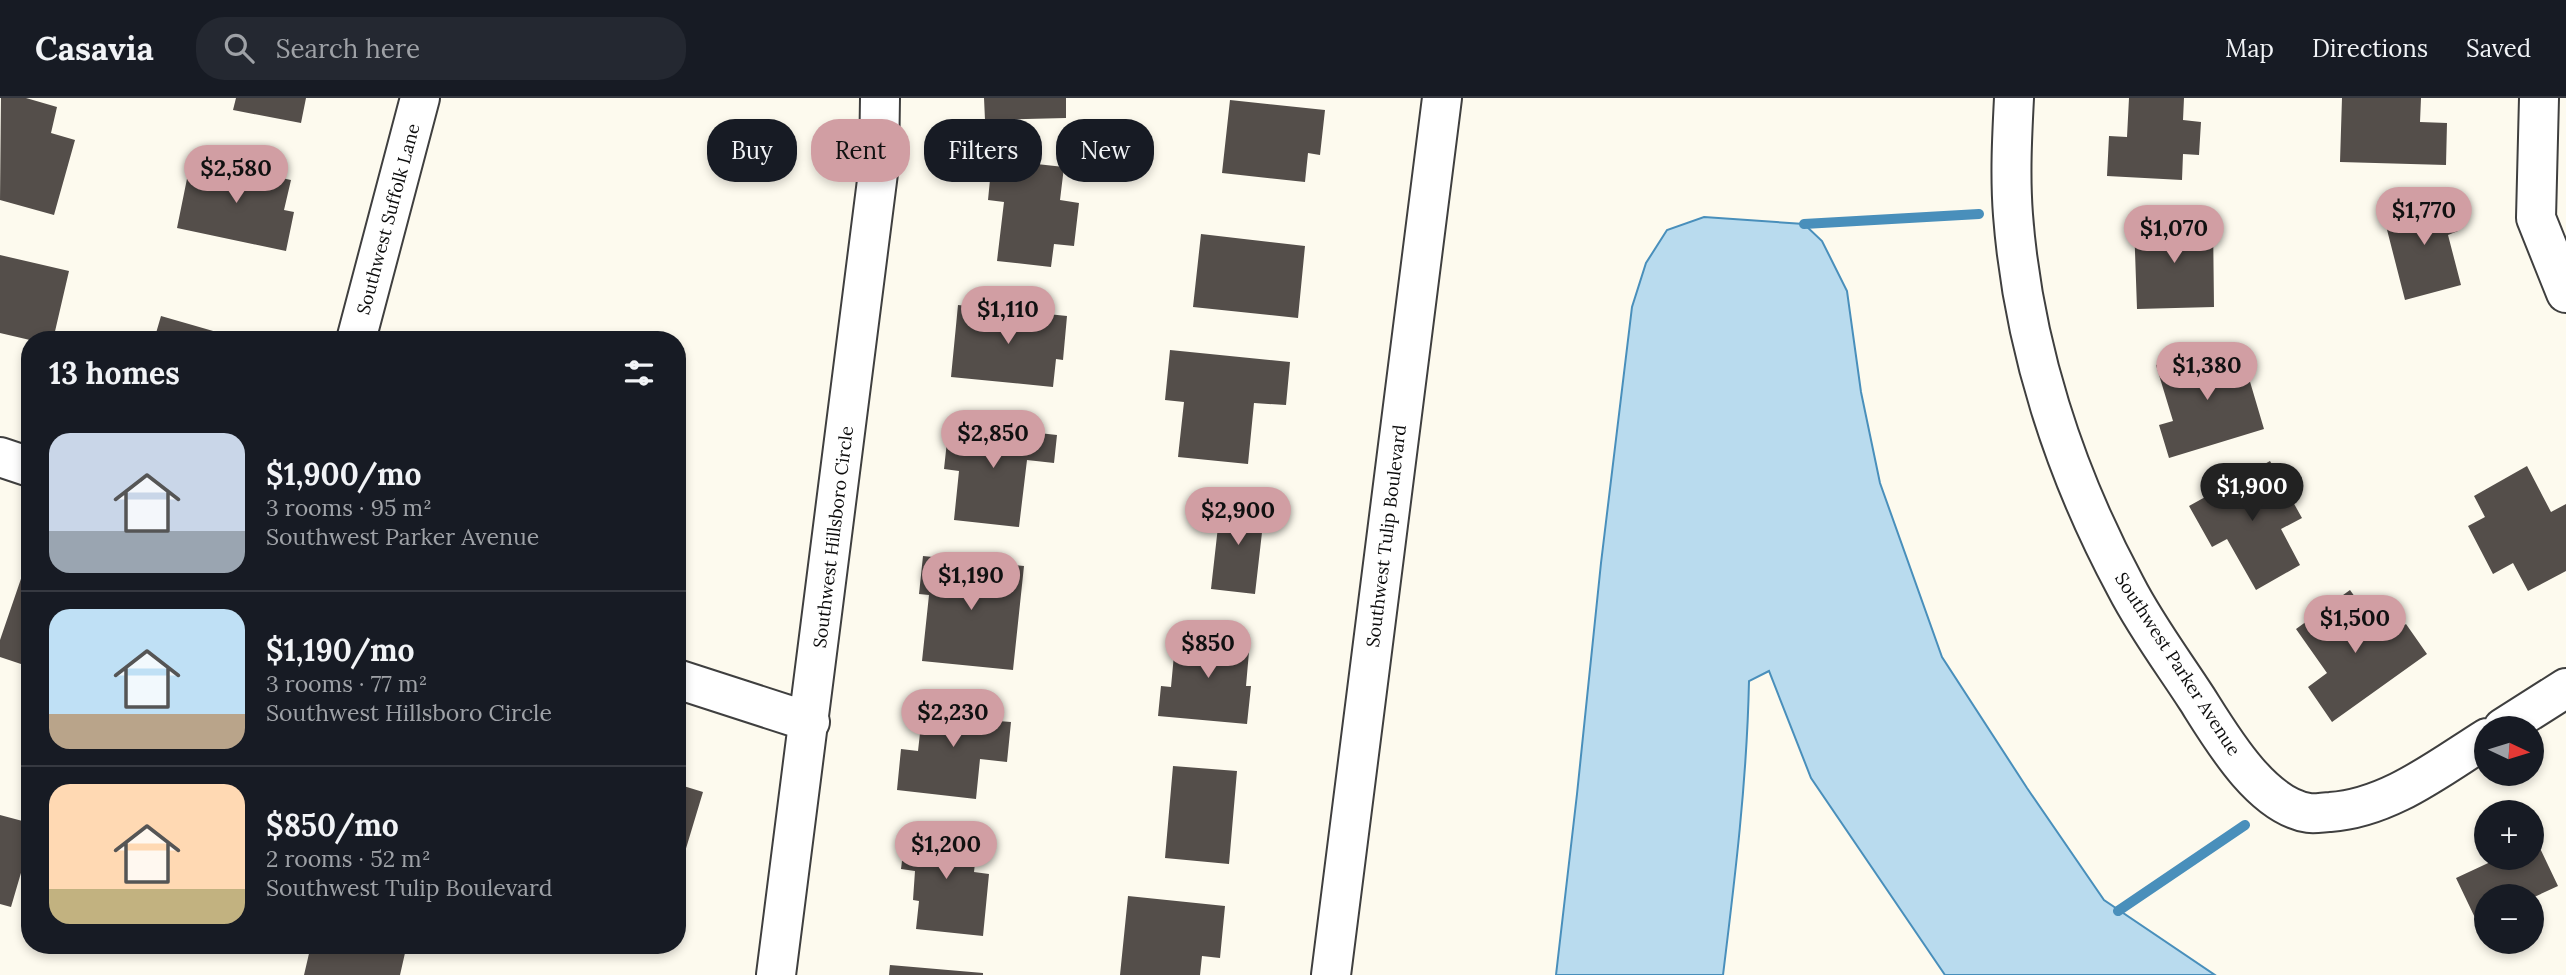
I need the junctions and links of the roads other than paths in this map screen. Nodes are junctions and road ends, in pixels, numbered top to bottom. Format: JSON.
{"nodes":[{"id":1,"x":420,"y":98,"type":"edge"},
{"id":2,"x":880,"y":98,"type":"edge"},
{"id":3,"x":1442,"y":98,"type":"edge"},
{"id":4,"x":2014,"y":98,"type":"edge"},
{"id":5,"x":2539,"y":98,"type":"edge"},
{"id":6,"x":2566,"y":293,"type":"edge"},
{"id":7,"x":358,"y":331,"type":"edge"},
{"id":8,"x":0,"y":457,"type":"edge"},
{"id":9,"x":21,"y":464,"type":"edge"},
{"id":10,"x":686,"y":681,"type":"edge"},
{"id":11,"x":2566,"y":688,"type":"edge"},
{"id":12,"x":2521,"y":716,"type":"edge"},
{"id":13,"x":810,"y":722,"type":"junction"},
{"id":14,"x":2474,"y":746,"type":"edge"},
{"id":15,"x":776,"y":975,"type":"edge"},
{"id":16,"x":1331,"y":975,"type":"edge"}],
"edges":[{"from":1,"to":7,"type":"street","name":"Southwest Suffolk Lane"},
{"from":2,"to":13,"type":"street","name":"Southwest Hillsboro Circle"},
{"from":3,"to":16,"type":"street","name":"Southwest Tulip Boulevard"},
{"from":4,"to":14,"type":"street","name":"Southwest Parker Avenue"},
{"from":5,"to":6,"type":"street"},
{"from":8,"to":9,"type":"street"},
{"from":10,"to":13,"type":"street"},
{"from":11,"to":12,"type":"street"},
{"from":13,"to":15,"type":"street","name":"Southwest Hillsboro Circle"}]}
